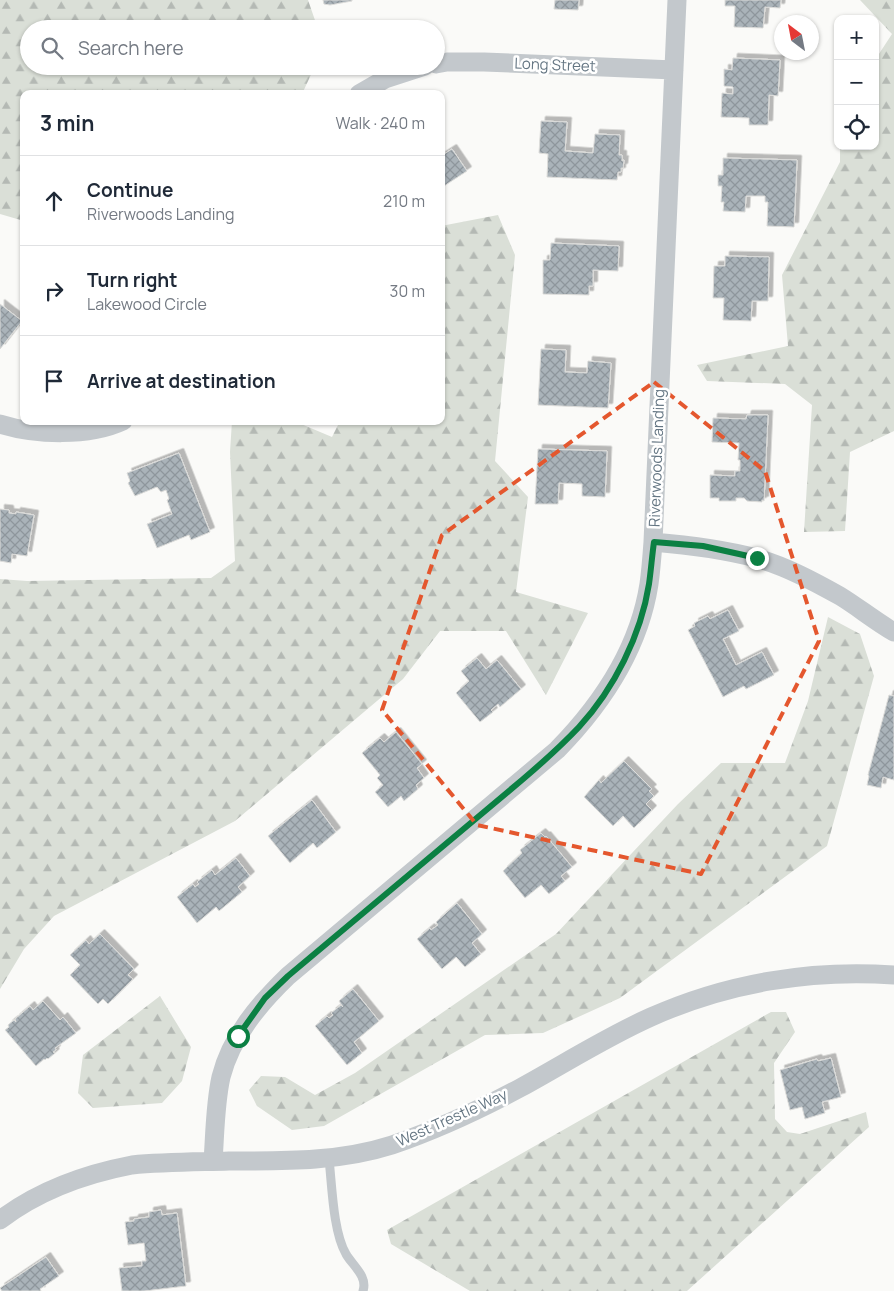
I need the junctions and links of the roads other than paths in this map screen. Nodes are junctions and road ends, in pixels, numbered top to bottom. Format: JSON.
{"nodes":[{"id":1,"x":677,"y":0,"type":"edge"},
{"id":2,"x":445,"y":62,"type":"edge"},
{"id":3,"x":674,"y":70,"type":"junction"},
{"id":4,"x":397,"y":75,"type":"edge"},
{"id":5,"x":367,"y":90,"type":"edge"},
{"id":6,"x":0,"y":424,"type":"edge"},
{"id":7,"x":110,"y":425,"type":"edge"},
{"id":8,"x":654,"y":542,"type":"junction"},
{"id":9,"x":894,"y":632,"type":"edge"},
{"id":10,"x":894,"y":975,"type":"edge"},
{"id":11,"x":328,"y":1159,"type":"junction"},
{"id":12,"x":213,"y":1161,"type":"junction"},
{"id":13,"x":0,"y":1220,"type":"edge"},
{"id":14,"x":363,"y":1291,"type":"edge"}],
"edges":[{"from":1,"to":3,"type":"street","name":"Riverwoods Landing"},
{"from":2,"to":3,"type":"street","name":"Long Street"},
{"from":3,"to":8,"type":"street","name":"Riverwoods Landing"},
{"from":4,"to":5,"type":"street"},
{"from":6,"to":7,"type":"street"},
{"from":8,"to":9,"type":"street"},
{"from":8,"to":12,"type":"street","name":"Riverwoods Landing"},
{"from":10,"to":11,"type":"street","name":"West Trestle Way"},
{"from":11,"to":12,"type":"street","name":"West Trestle Way"},
{"from":11,"to":14,"type":"lane"},
{"from":12,"to":13,"type":"street","name":"West Trestle Way"}]}
